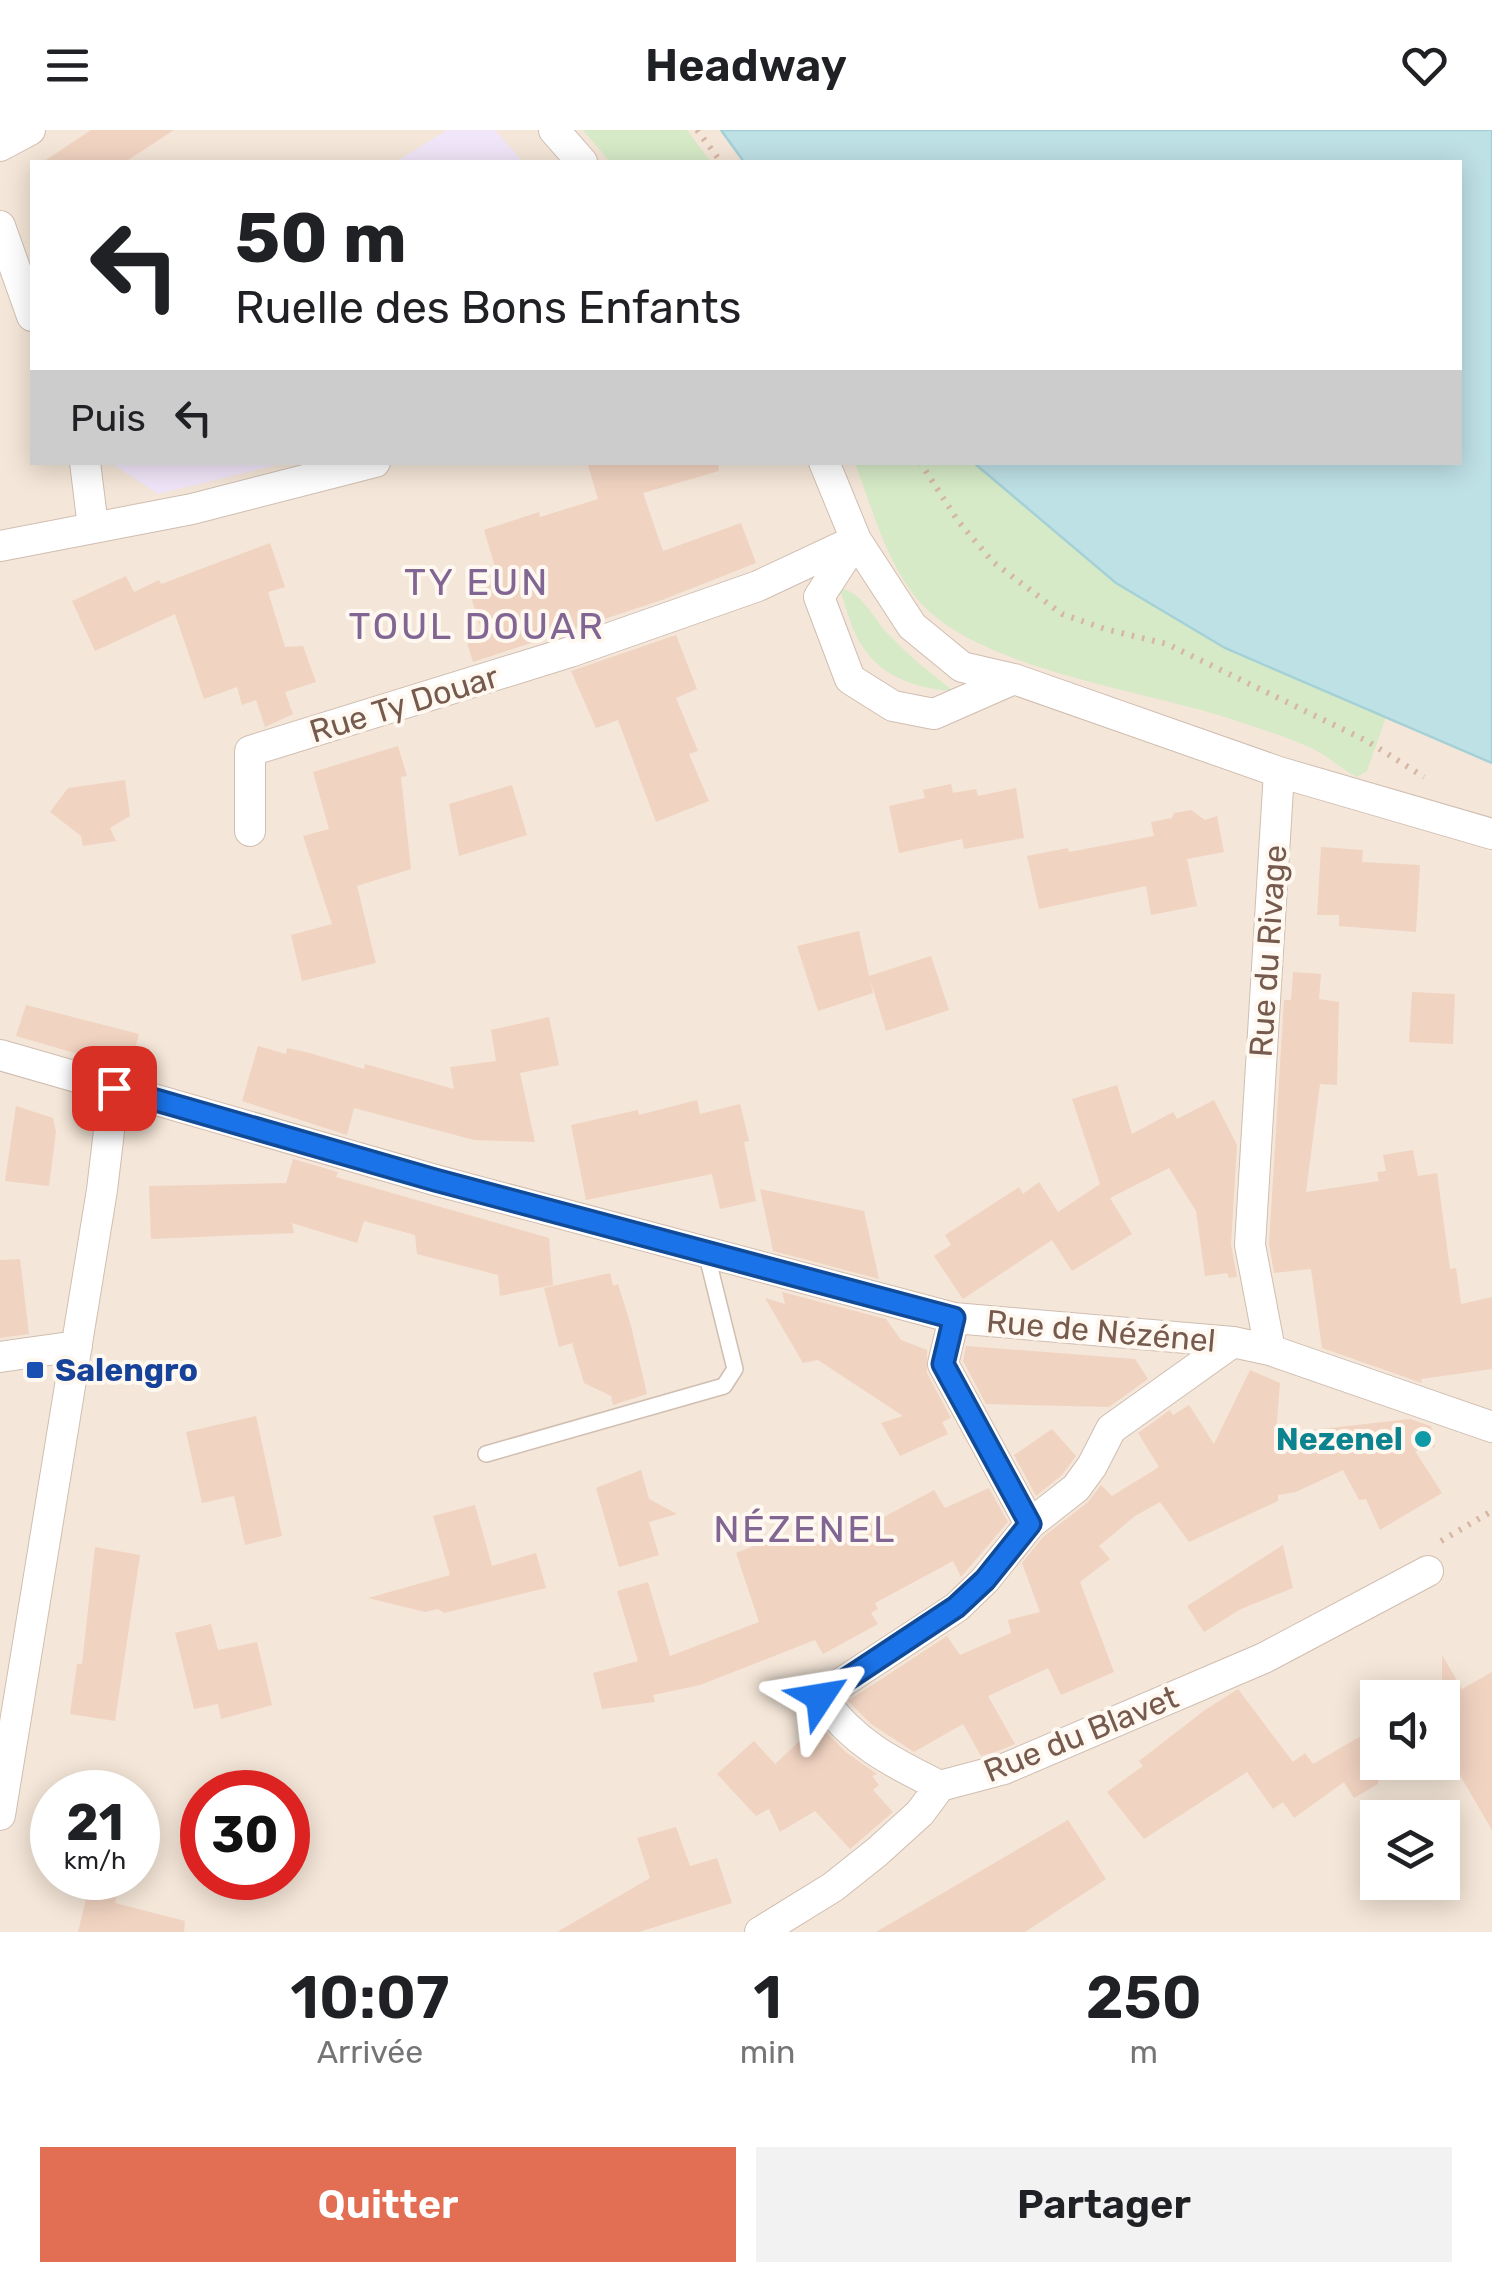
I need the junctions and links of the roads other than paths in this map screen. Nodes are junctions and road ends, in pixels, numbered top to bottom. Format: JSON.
{"nodes":[{"id":1,"x":30,"y":130,"type":"edge"},
{"id":2,"x":554,"y":130,"type":"edge"},
{"id":3,"x":0,"y":146,"type":"edge"},
{"id":4,"x":580,"y":160,"type":"edge"},
{"id":5,"x":0,"y":226,"type":"edge"},
{"id":6,"x":30,"y":310,"type":"edge"},
{"id":7,"x":85,"y":465,"type":"edge"},
{"id":8,"x":363,"y":465,"type":"edge"},
{"id":9,"x":825,"y":465,"type":"edge"},
{"id":10,"x":92,"y":527,"type":"junction"},
{"id":11,"x":856,"y":540,"type":"junction"},
{"id":12,"x":0,"y":546,"type":"edge"},
{"id":13,"x":1014,"y":679,"type":"junction"},
{"id":14,"x":1279,"y":772,"type":"junction"},
{"id":15,"x":250,"y":831,"type":"dead end"},
{"id":16,"x":1492,"y":834,"type":"edge"},
{"id":17,"x":0,"y":1055,"type":"edge"},
{"id":18,"x":114,"y":1088,"type":"junction"},
{"id":19,"x":706,"y":1252,"type":"junction"},
{"id":20,"x":954,"y":1318,"type":"junction"},
{"id":21,"x":1233,"y":1342,"type":"junction"},
{"id":22,"x":77,"y":1346,"type":"junction"},
{"id":23,"x":1270,"y":1350,"type":"junction"},
{"id":24,"x":0,"y":1357,"type":"edge"},
{"id":25,"x":1492,"y":1427,"type":"edge"},
{"id":26,"x":486,"y":1454,"type":"dead end"},
{"id":27,"x":1030,"y":1524,"type":"junction"},
{"id":28,"x":1428,"y":1570,"type":"road end"},
{"id":29,"x":940,"y":1786,"type":"junction"},
{"id":30,"x":0,"y":1815,"type":"edge"},
{"id":31,"x":760,"y":1932,"type":"edge"}],
"edges":[{"from":1,"to":3,"type":"street"},
{"from":2,"to":4,"type":"street"},
{"from":5,"to":6,"type":"street"},
{"from":7,"to":10,"type":"street"},
{"from":8,"to":10,"type":"street"},
{"from":9,"to":11,"type":"street"},
{"from":10,"to":12,"type":"street"},
{"from":11,"to":13,"type":"street"},
{"from":11,"to":13,"type":"street"},
{"from":11,"to":15,"type":"street","name":"Rue Ty Douar"},
{"from":13,"to":14,"type":"street"},
{"from":14,"to":16,"type":"street"},
{"from":14,"to":23,"type":"street","name":"Rue du Rivage"},
{"from":17,"to":18,"type":"street","name":"Rue de Nézénel"},
{"from":18,"to":19,"type":"street","name":"Rue de Nézénel"},
{"from":18,"to":22,"type":"street"},
{"from":19,"to":20,"type":"street","name":"Rue de Nézénel"},
{"from":19,"to":26,"type":"lane"},
{"from":20,"to":21,"type":"street","name":"Rue de Nézénel"},
{"from":20,"to":27,"type":"street"},
{"from":21,"to":23,"type":"street","name":"Rue de Nézénel"},
{"from":21,"to":27,"type":"street"},
{"from":22,"to":24,"type":"street"},
{"from":22,"to":30,"type":"street"},
{"from":23,"to":25,"type":"street","name":"Rue de Nézénel"},
{"from":27,"to":29,"type":"street"},
{"from":28,"to":29,"type":"street","name":"Rue du Blavet"},
{"from":29,"to":31,"type":"street","name":"Rue du Blavet"}]}
